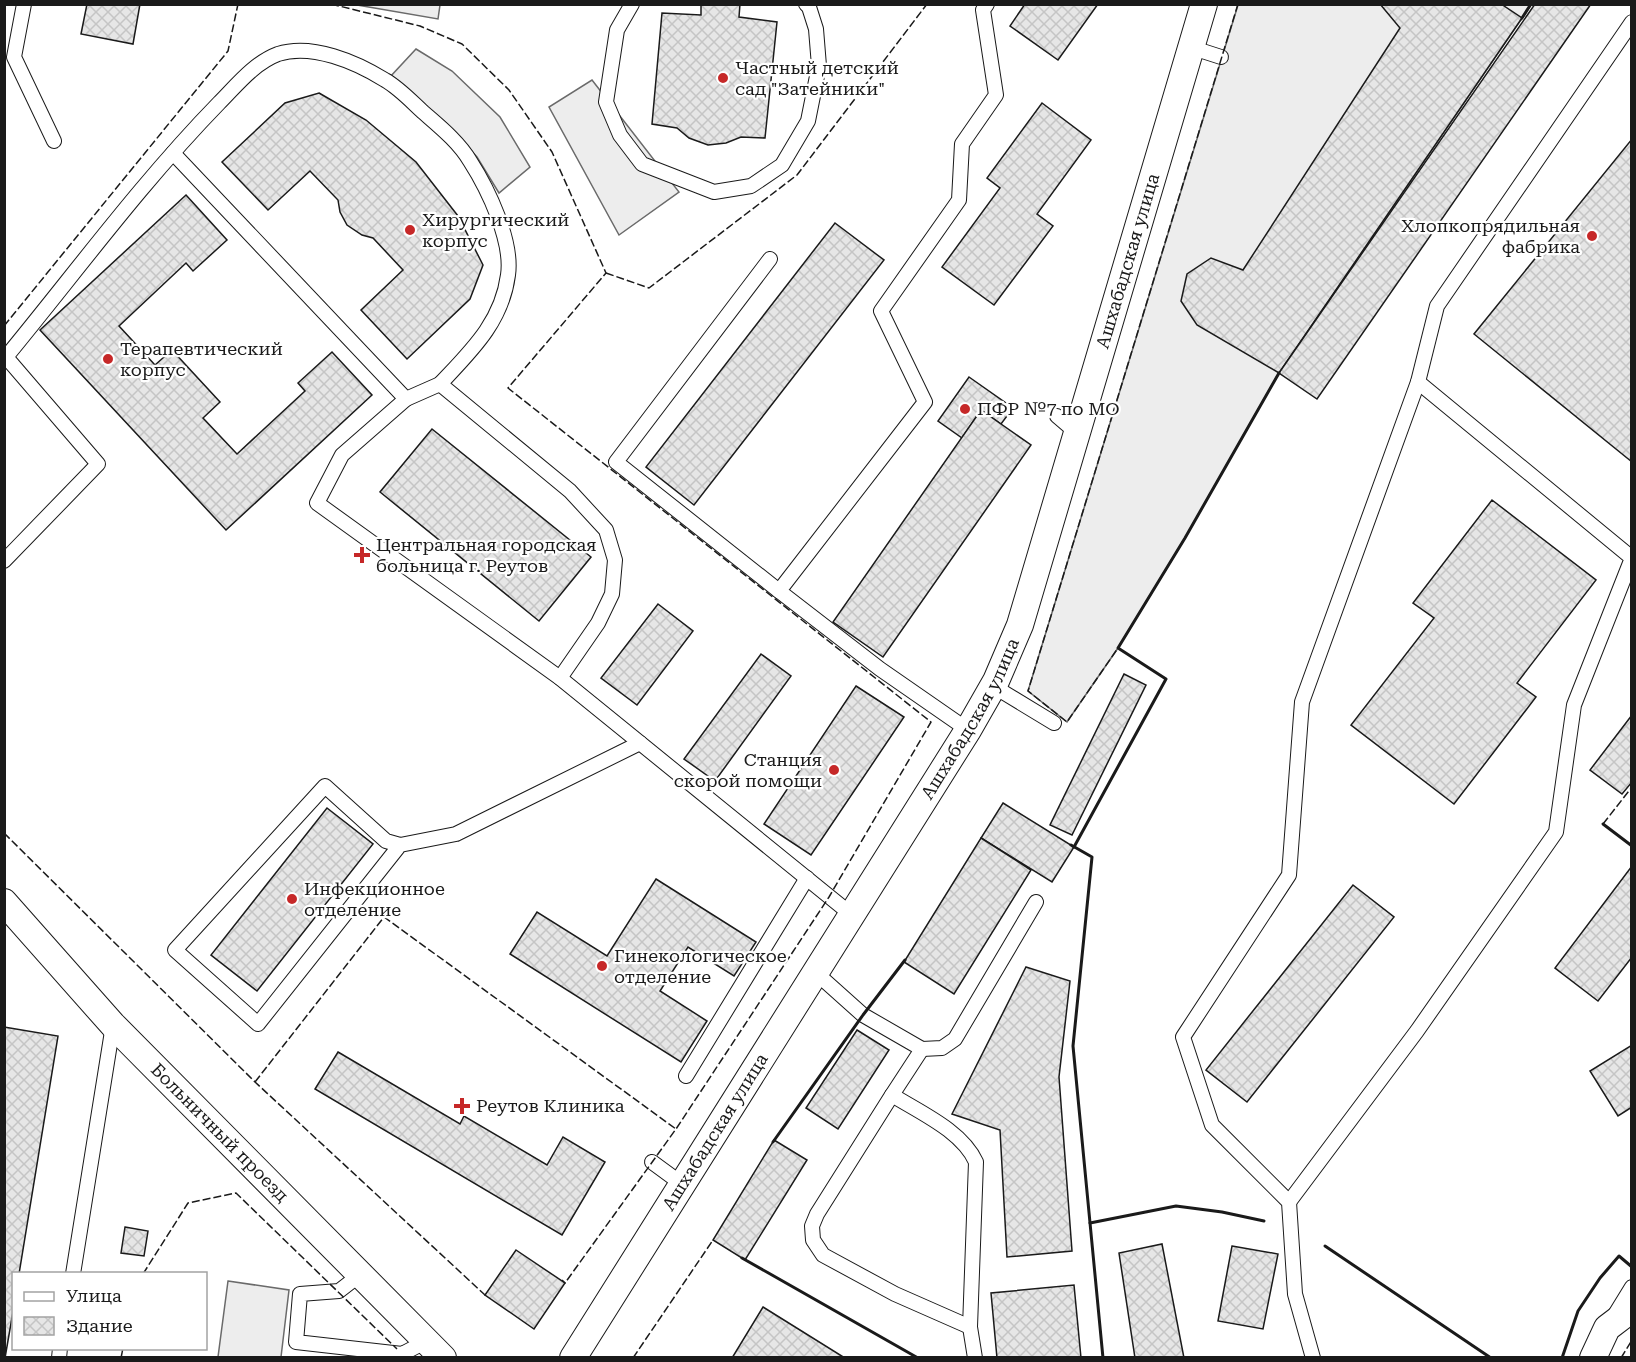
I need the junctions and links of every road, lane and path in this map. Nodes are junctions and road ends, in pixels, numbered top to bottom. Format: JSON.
{"nodes":[{"id":1,"x":24,"y":4,"type":"edge"},
{"id":2,"x":632,"y":4,"type":"edge"},
{"id":3,"x":806,"y":4,"type":"edge"},
{"id":4,"x":987,"y":4,"type":"edge"},
{"id":5,"x":1204,"y":4,"type":"edge"},
{"id":6,"x":1632,"y":22,"type":"edge"},
{"id":7,"x":1190,"y":47,"type":"junction"},
{"id":8,"x":1221,"y":57,"type":"dead end"},
{"id":9,"x":54,"y":141,"type":"dead end"},
{"id":10,"x":173,"y":153,"type":"junction"},
{"id":11,"x":770,"y":259,"type":"dead end"},
{"id":12,"x":1418,"y":382,"type":"junction"},
{"id":13,"x":440,"y":384,"type":"junction"},
{"id":14,"x":406,"y":399,"type":"junction"},
{"id":15,"x":1057,"y":416,"type":"dead end"},
{"id":16,"x":1078,"y":434,"type":"junction"},
{"id":17,"x":4,"y":561,"type":"edge"},
{"id":18,"x":779,"y":591,"type":"junction"},
{"id":19,"x":560,"y":678,"type":"junction"},
{"id":20,"x":993,"y":686,"type":"junction"},
{"id":21,"x":1054,"y":723,"type":"dead end"},
{"id":22,"x":968,"y":730,"type":"junction"},
{"id":23,"x":640,"y":743,"type":"junction"},
{"id":24,"x":400,"y":845,"type":"junction"},
{"id":25,"x":807,"y":878,"type":"junction"},
{"id":26,"x":1036,"y":902,"type":"dead end"},
{"id":27,"x":6,"y":910,"type":"edge"},
{"id":28,"x":852,"y":915,"type":"junction"},
{"id":29,"x":815,"y":972,"type":"junction"},
{"id":30,"x":113,"y":1025,"type":"junction"},
{"id":31,"x":922,"y":1049,"type":"junction"},
{"id":32,"x":686,"y":1076,"type":"dead end"},
{"id":33,"x":892,"y":1095,"type":"junction"},
{"id":34,"x":652,"y":1162,"type":"dead end"},
{"id":35,"x":682,"y":1184,"type":"junction"},
{"id":36,"x":1289,"y":1202,"type":"junction"},
{"id":37,"x":72,"y":1272,"type":"edge"},
{"id":38,"x":361,"y":1274,"type":"junction"},
{"id":39,"x":1632,"y":1287,"type":"edge"},
{"id":40,"x":1632,"y":1308,"type":"edge"},
{"id":41,"x":970,"y":1327,"type":"junction"},
{"id":42,"x":1607,"y":1328,"type":"junction"},
{"id":43,"x":435,"y":1349,"type":"edge"},
{"id":44,"x":573,"y":1358,"type":"edge"},
{"id":45,"x":975,"y":1358,"type":"edge"},
{"id":46,"x":1313,"y":1358,"type":"edge"},
{"id":47,"x":1593,"y":1358,"type":"edge"}],
"edges":[{"from":1,"to":9,"type":"lane"},
{"from":2,"to":3,"type":"lane"},
{"from":4,"to":18,"type":"lane"},
{"from":5,"to":7,"type":"street","name":"Ашхабадская улица"},
{"from":6,"to":12,"type":"lane"},
{"from":7,"to":8,"type":"lane"},
{"from":7,"to":16,"type":"street","name":"Ашхабадская улица"},
{"from":10,"to":13,"type":"lane"},
{"from":10,"to":14,"type":"lane"},
{"from":10,"to":17,"type":"lane"},
{"from":11,"to":18,"type":"lane"},
{"from":12,"to":36,"type":"lane"},
{"from":12,"to":36,"type":"lane"},
{"from":13,"to":14,"type":"lane"},
{"from":13,"to":19,"type":"lane"},
{"from":14,"to":19,"type":"lane"},
{"from":15,"to":16,"type":"lane"},
{"from":16,"to":20,"type":"street","name":"Ашхабадская улица"},
{"from":18,"to":22,"type":"lane"},
{"from":19,"to":23,"type":"lane"},
{"from":20,"to":21,"type":"lane"},
{"from":20,"to":22,"type":"street","name":"Ашхабадская улица"},
{"from":22,"to":28,"type":"street","name":"Ашхабадская улица"},
{"from":23,"to":24,"type":"lane"},
{"from":23,"to":25,"type":"lane"},
{"from":24,"to":24,"type":"lane"},
{"from":25,"to":28,"type":"lane"},
{"from":25,"to":32,"type":"lane"},
{"from":26,"to":31,"type":"lane"},
{"from":27,"to":30,"type":"street","name":"Больничный проезд"},
{"from":28,"to":29,"type":"street","name":"Ашхабадская улица"},
{"from":29,"to":31,"type":"lane"},
{"from":29,"to":35,"type":"street","name":"Ашхабадская улица"},
{"from":30,"to":37,"type":"lane"},
{"from":30,"to":38,"type":"street","name":"Больничный проезд"},
{"from":31,"to":33,"type":"lane"},
{"from":33,"to":41,"type":"lane"},
{"from":33,"to":41,"type":"lane"},
{"from":34,"to":35,"type":"lane"},
{"from":35,"to":44,"type":"street","name":"Ашхабадская улица"},
{"from":36,"to":46,"type":"lane"},
{"from":38,"to":43,"type":"street","name":"Больничный проезд"},
{"from":38,"to":43,"type":"lane"},
{"from":39,"to":42,"type":"lane"},
{"from":40,"to":42,"type":"street"},
{"from":41,"to":45,"type":"lane"},
{"from":42,"to":47,"type":"street"}]}
